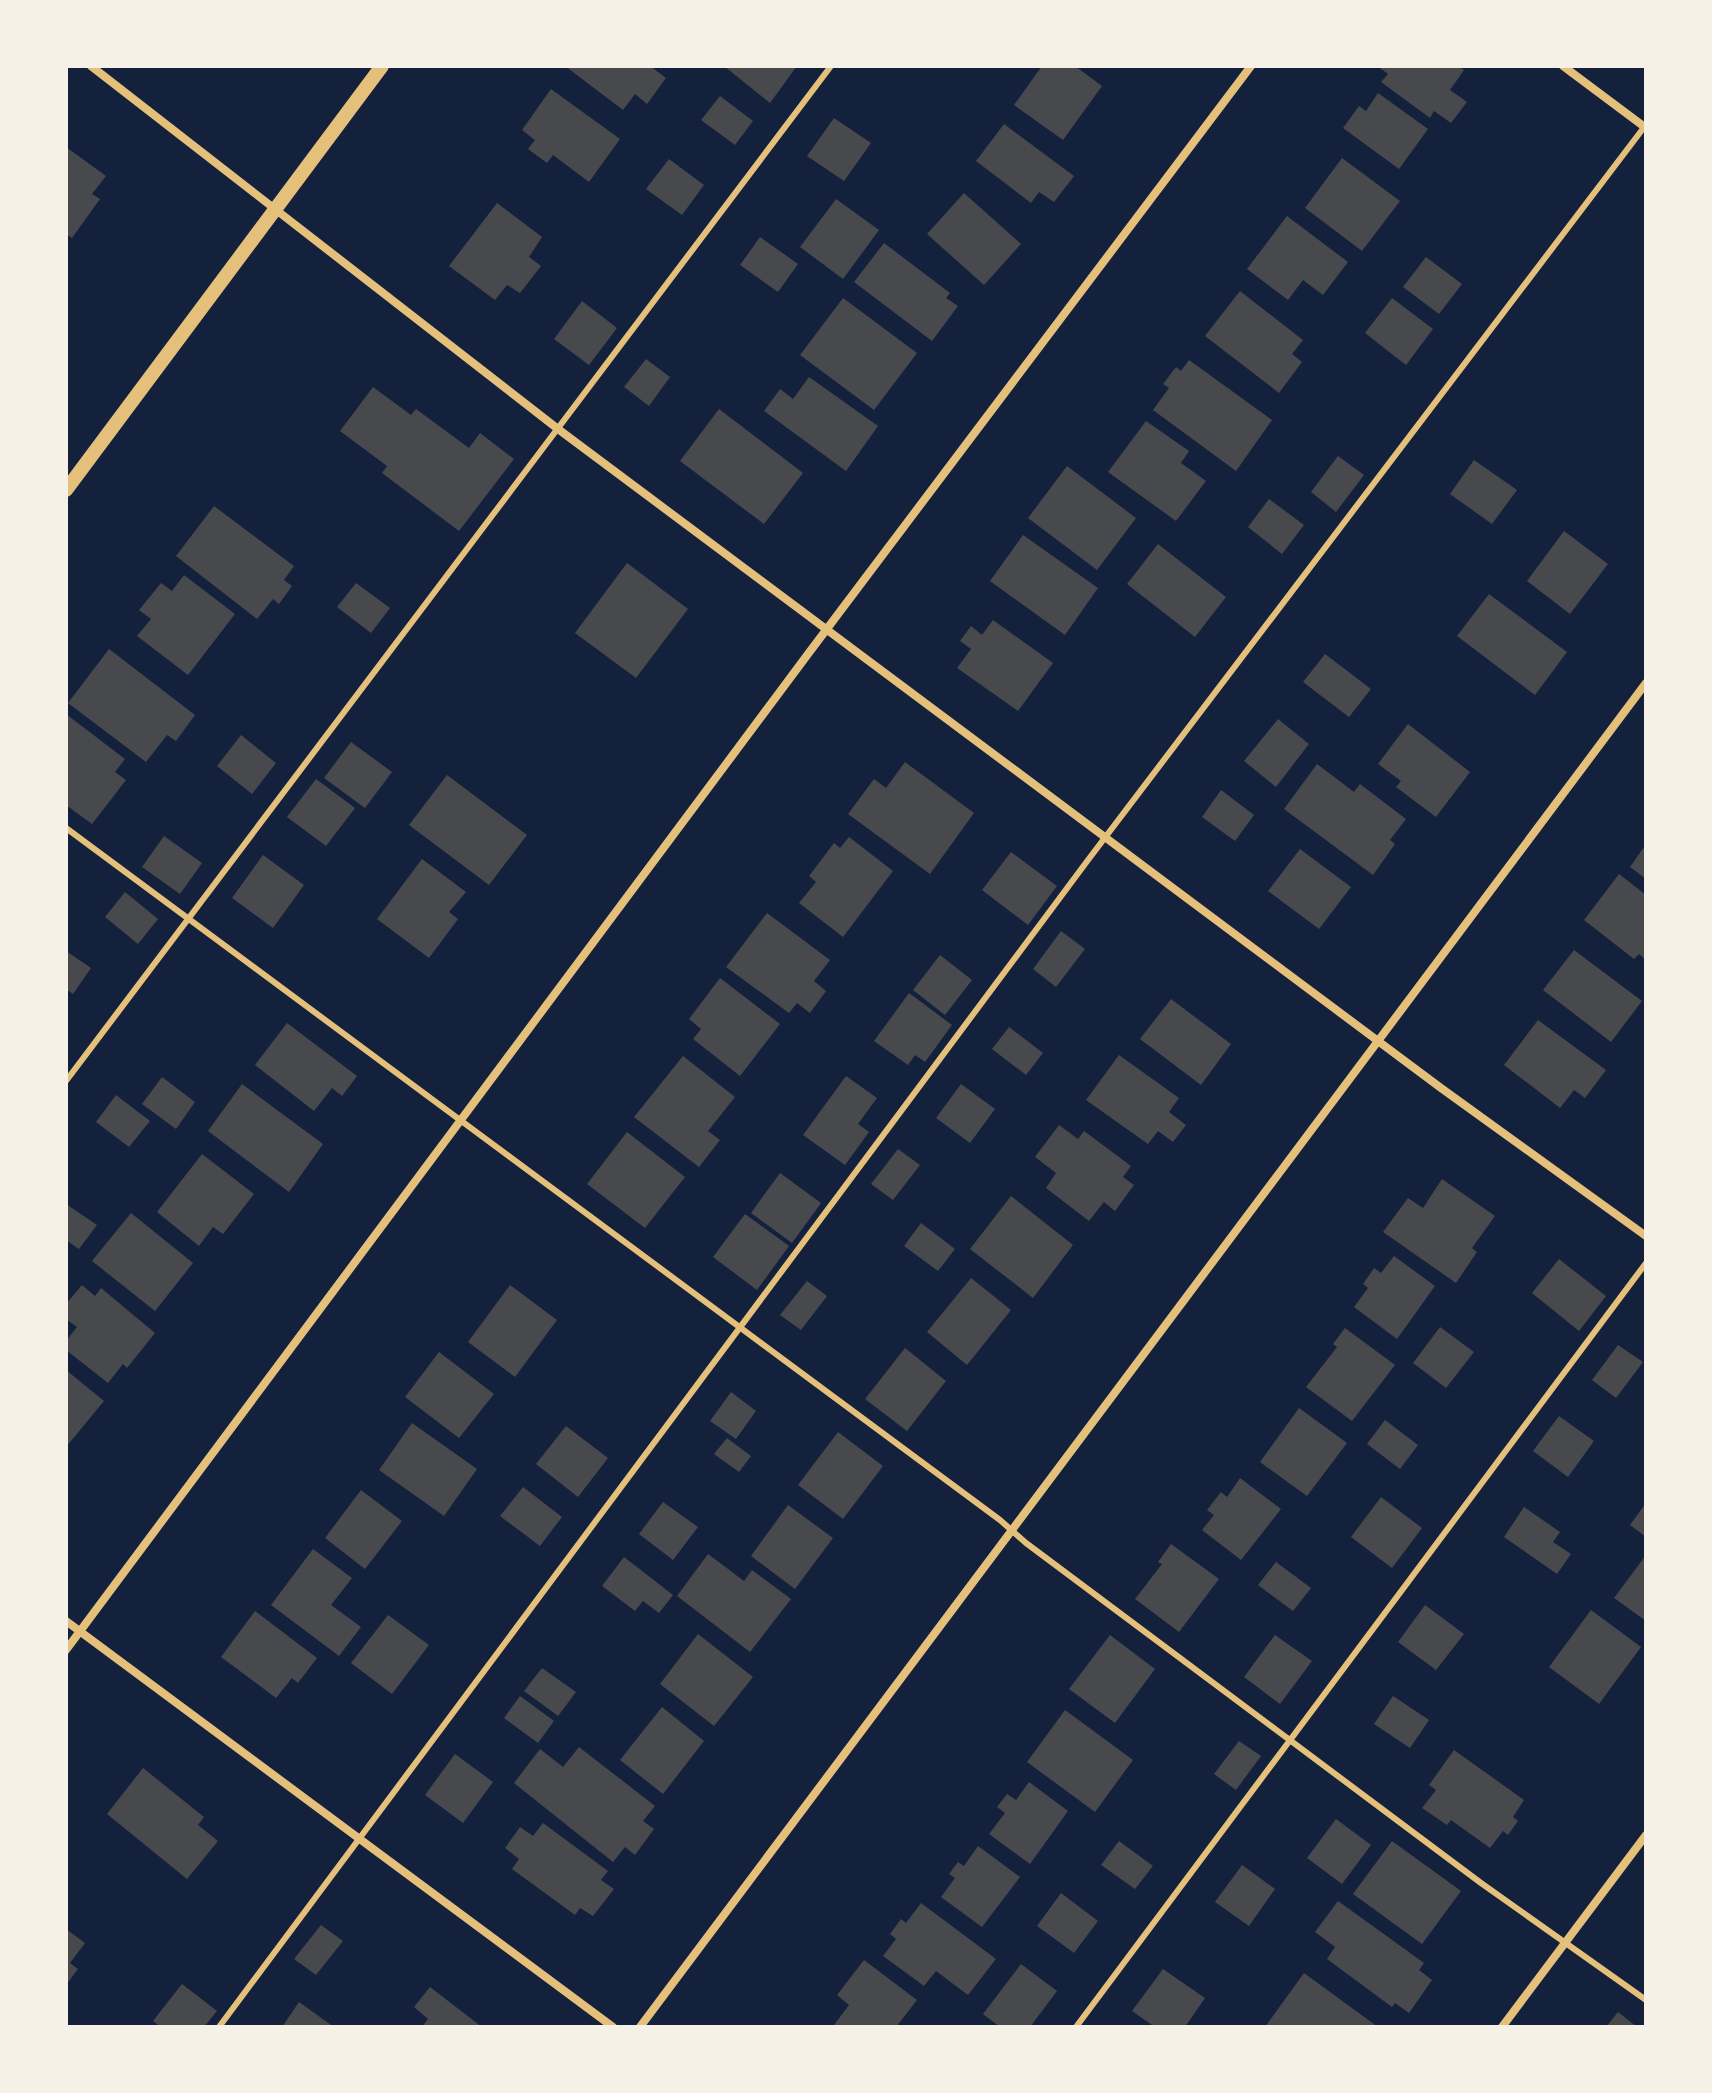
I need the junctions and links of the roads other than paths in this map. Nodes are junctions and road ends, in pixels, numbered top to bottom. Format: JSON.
{"nodes":[{"id":1,"x":91,"y":66,"type":"edge"},
{"id":2,"x":382,"y":66,"type":"edge"},
{"id":3,"x":831,"y":66,"type":"edge"},
{"id":4,"x":1251,"y":66,"type":"edge"},
{"id":5,"x":1563,"y":66,"type":"edge"},
{"id":6,"x":1645,"y":126,"type":"edge"},
{"id":7,"x":274,"y":211,"type":"junction"},
{"id":8,"x":558,"y":429,"type":"junction"},
{"id":9,"x":66,"y":490,"type":"edge"},
{"id":10,"x":827,"y":628,"type":"junction"},
{"id":11,"x":1646,"y":683,"type":"edge"},
{"id":12,"x":66,"y":828,"type":"edge"},
{"id":13,"x":1107,"y":836,"type":"junction"},
{"id":14,"x":188,"y":918,"type":"junction"},
{"id":15,"x":1380,"y":1039,"type":"junction"},
{"id":16,"x":66,"y":1081,"type":"edge"},
{"id":17,"x":462,"y":1123,"type":"junction"},
{"id":18,"x":1646,"y":1236,"type":"edge"},
{"id":19,"x":1646,"y":1263,"type":"edge"},
{"id":20,"x":739,"y":1329,"type":"junction"},
{"id":21,"x":1012,"y":1531,"type":"junction"},
{"id":22,"x":66,"y":1621,"type":"edge"},
{"id":23,"x":80,"y":1631,"type":"junction"},
{"id":24,"x":66,"y":1650,"type":"edge"},
{"id":25,"x":1291,"y":1740,"type":"junction"},
{"id":26,"x":1646,"y":1835,"type":"edge"},
{"id":27,"x":360,"y":1838,"type":"junction"},
{"id":28,"x":1566,"y":1942,"type":"junction"},
{"id":29,"x":1646,"y":2000,"type":"edge"},
{"id":30,"x":219,"y":2027,"type":"edge"},
{"id":31,"x":613,"y":2027,"type":"edge"},
{"id":32,"x":640,"y":2027,"type":"edge"},
{"id":33,"x":1076,"y":2027,"type":"edge"},
{"id":34,"x":1502,"y":2027,"type":"edge"}],
"edges":[{"from":1,"to":7,"type":"street"},
{"from":2,"to":7,"type":"street"},
{"from":3,"to":8,"type":"lane"},
{"from":4,"to":10,"type":"street"},
{"from":5,"to":6,"type":"street"},
{"from":6,"to":13,"type":"lane"},
{"from":7,"to":8,"type":"street"},
{"from":7,"to":9,"type":"street"},
{"from":8,"to":10,"type":"street"},
{"from":8,"to":14,"type":"lane"},
{"from":10,"to":13,"type":"street"},
{"from":10,"to":17,"type":"street"},
{"from":11,"to":15,"type":"street"},
{"from":12,"to":14,"type":"lane"},
{"from":13,"to":15,"type":"street"},
{"from":13,"to":20,"type":"lane"},
{"from":14,"to":16,"type":"lane"},
{"from":14,"to":17,"type":"lane"},
{"from":15,"to":18,"type":"street"},
{"from":15,"to":21,"type":"street"},
{"from":17,"to":20,"type":"lane"},
{"from":17,"to":23,"type":"street"},
{"from":19,"to":25,"type":"lane"},
{"from":20,"to":21,"type":"lane"},
{"from":20,"to":27,"type":"lane"},
{"from":21,"to":25,"type":"lane"},
{"from":21,"to":32,"type":"street"},
{"from":22,"to":23,"type":"street"},
{"from":23,"to":24,"type":"street"},
{"from":23,"to":27,"type":"street"},
{"from":25,"to":28,"type":"lane"},
{"from":25,"to":33,"type":"lane"},
{"from":26,"to":28,"type":"street"},
{"from":27,"to":30,"type":"lane"},
{"from":27,"to":31,"type":"street"},
{"from":28,"to":29,"type":"lane"},
{"from":28,"to":34,"type":"street"}]}
